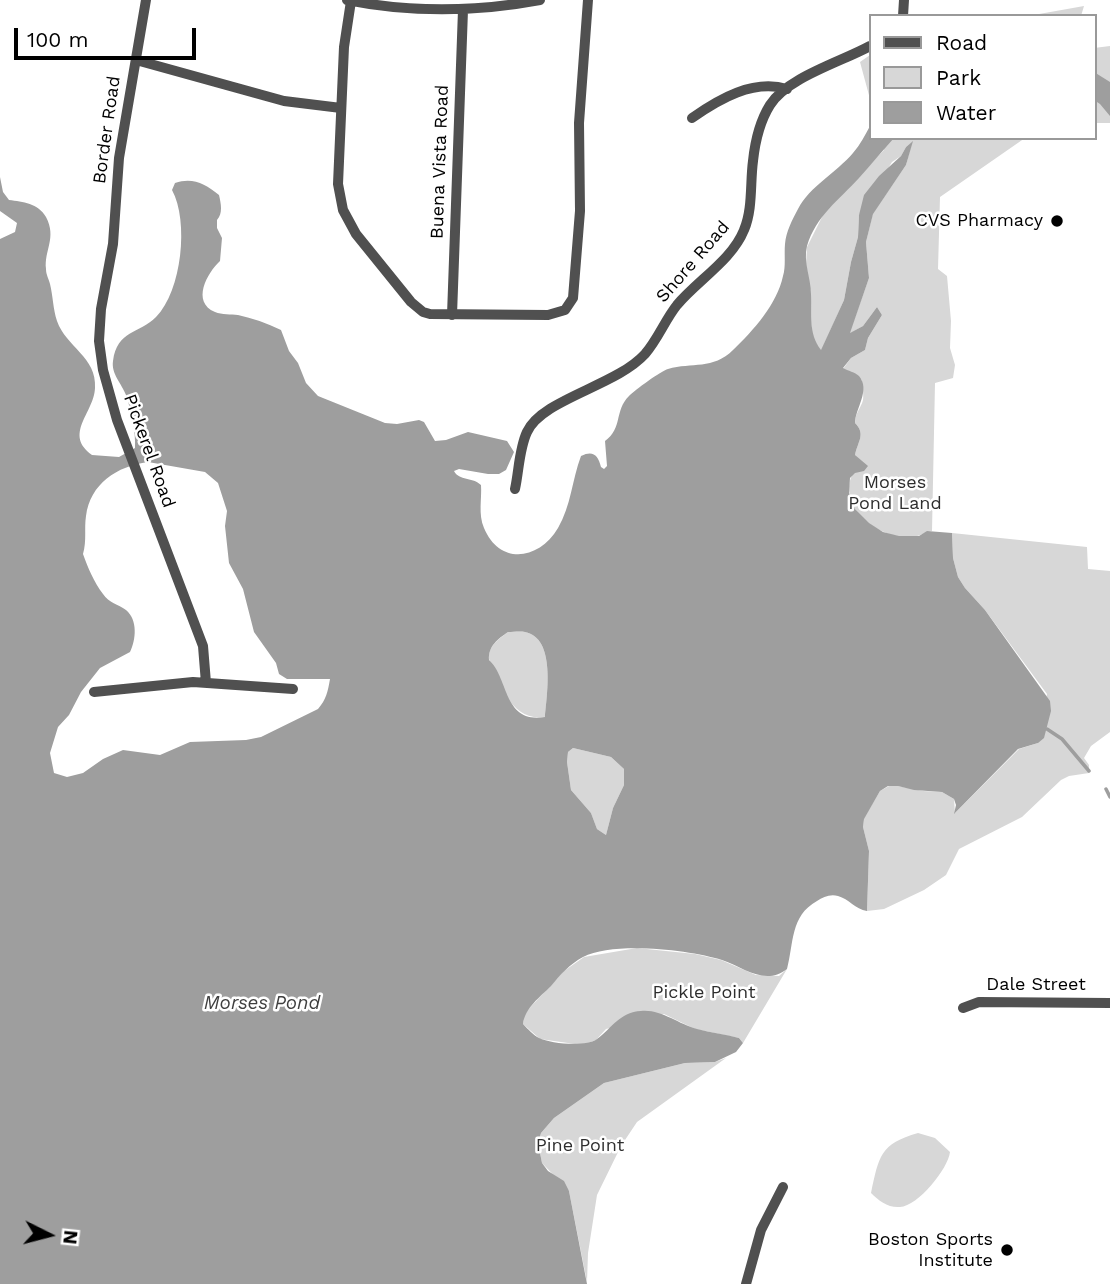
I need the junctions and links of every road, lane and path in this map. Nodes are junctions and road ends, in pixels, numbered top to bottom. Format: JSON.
{"nodes":[{"id":1,"x":146,"y":0,"type":"edge"},
{"id":2,"x":349,"y":0,"type":"edge"},
{"id":3,"x":535,"y":0,"type":"edge"},
{"id":4,"x":588,"y":0,"type":"edge"},
{"id":5,"x":463,"y":9,"type":"junction"},
{"id":6,"x":869,"y":47,"type":"edge"},
{"id":7,"x":136,"y":60,"type":"junction"},
{"id":8,"x":787,"y":89,"type":"junction"},
{"id":9,"x":341,"y":108,"type":"junction"},
{"id":10,"x":692,"y":118,"type":"dead end"},
{"id":11,"x":114,"y":225,"type":"joint"},
{"id":12,"x":452,"y":315,"type":"junction"},
{"id":13,"x":515,"y":489,"type":"dead end"},
{"id":14,"x":206,"y":683,"type":"junction"},
{"id":15,"x":293,"y":689,"type":"dead end"},
{"id":16,"x":94,"y":692,"type":"dead end"},
{"id":17,"x":1110,"y":1003,"type":"edge"},
{"id":18,"x":964,"y":1009,"type":"dead end"},
{"id":19,"x":783,"y":1187,"type":"dead end"},
{"id":20,"x":746,"y":1284,"type":"edge"}],
"edges":[{"from":1,"to":7,"type":"street","name":"Border Road"},
{"from":2,"to":5,"type":"street"},
{"from":2,"to":9,"type":"street"},
{"from":3,"to":5,"type":"street"},
{"from":4,"to":12,"type":"street"},
{"from":5,"to":12,"type":"street","name":"Buena Vista Road"},
{"from":6,"to":8,"type":"street","name":"Shore Road"},
{"from":7,"to":9,"type":"street"},
{"from":7,"to":11,"type":"street","name":"Border Road"},
{"from":8,"to":10,"type":"street"},
{"from":8,"to":13,"type":"street","name":"Shore Road"},
{"from":9,"to":12,"type":"street"},
{"from":11,"to":14,"type":"street","name":"Pickerel Road"},
{"from":14,"to":15,"type":"street"},
{"from":14,"to":16,"type":"street"},
{"from":17,"to":18,"type":"street","name":"Dale Street"},
{"from":19,"to":20,"type":"street"}]}
